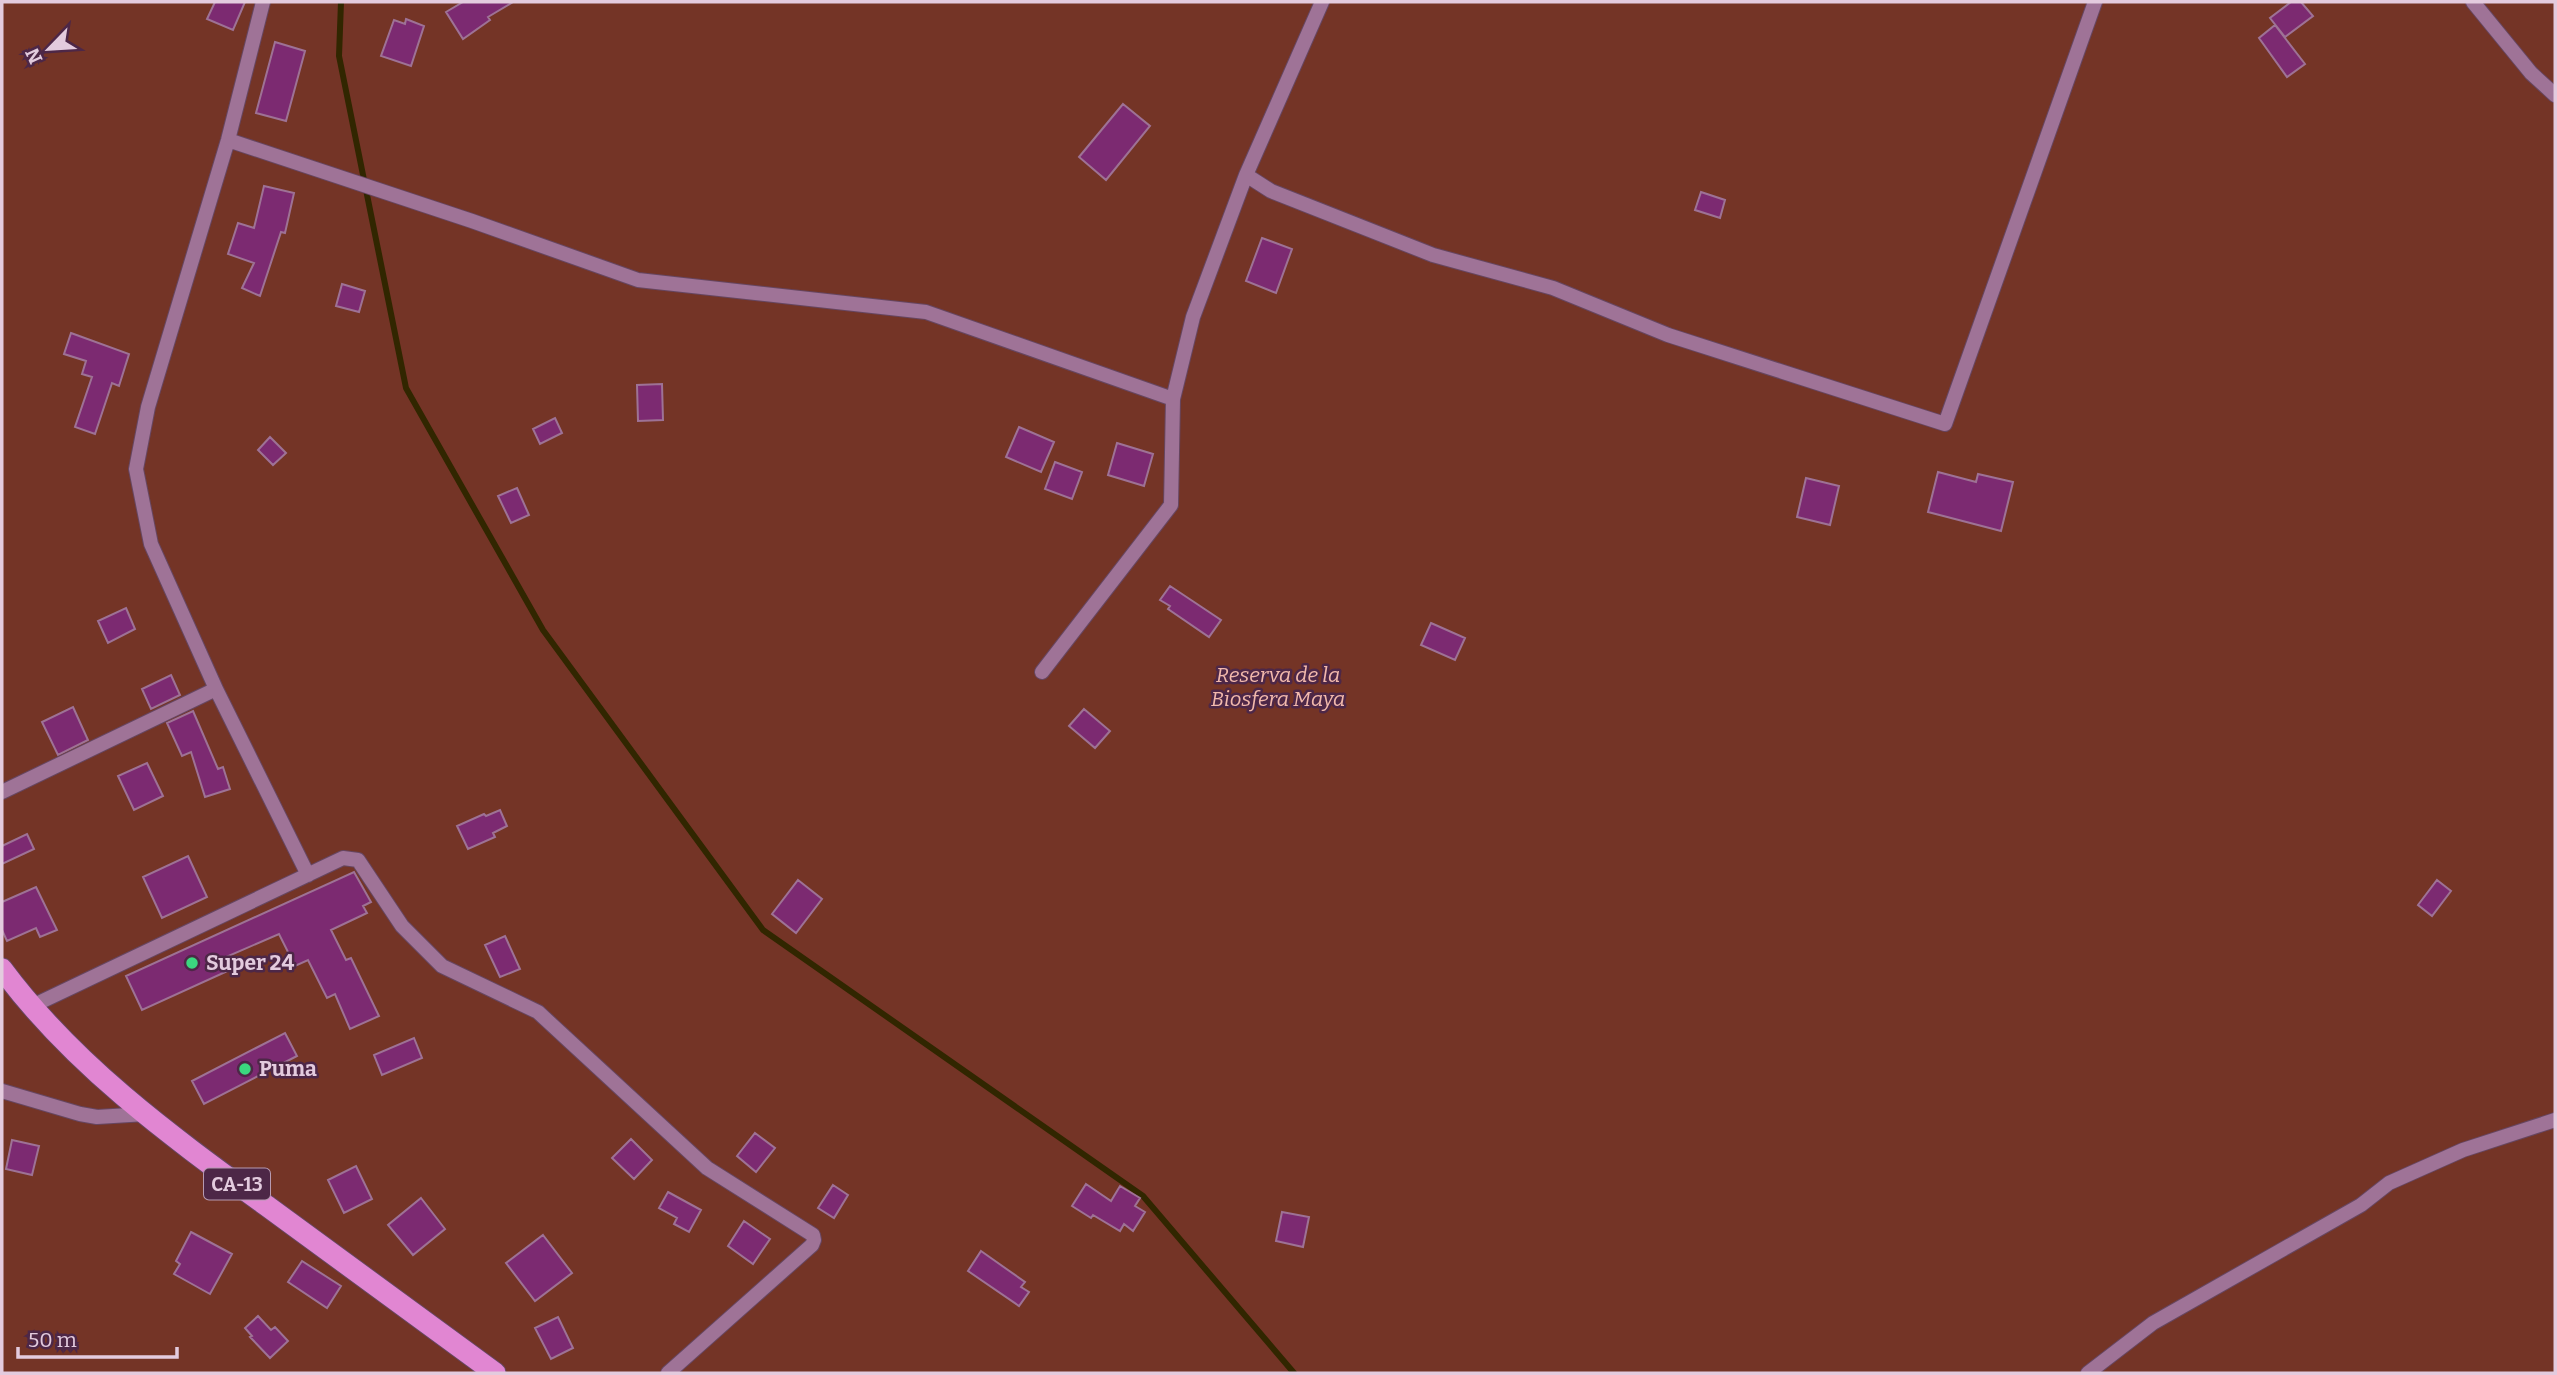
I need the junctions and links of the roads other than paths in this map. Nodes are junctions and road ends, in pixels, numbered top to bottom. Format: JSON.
{"nodes":[{"id":1,"x":263,"y":2,"type":"edge"},
{"id":2,"x":1322,"y":2,"type":"edge"},
{"id":3,"x":2095,"y":2,"type":"edge"},
{"id":4,"x":2473,"y":2,"type":"edge"},
{"id":5,"x":2555,"y":96,"type":"edge"},
{"id":6,"x":228,"y":140,"type":"junction"},
{"id":7,"x":1246,"y":175,"type":"junction"},
{"id":8,"x":1173,"y":399,"type":"junction"},
{"id":9,"x":1042,"y":672,"type":"dead end"},
{"id":10,"x":216,"y":689,"type":"junction"},
{"id":11,"x":2,"y":792,"type":"edge"},
{"id":12,"x":308,"y":875,"type":"junction"},
{"id":13,"x":2,"y":970,"type":"edge"},
{"id":14,"x":30,"y":1007,"type":"junction"},
{"id":15,"x":2,"y":1091,"type":"edge"},
{"id":16,"x":146,"y":1114,"type":"junction"},
{"id":17,"x":2555,"y":1120,"type":"edge"},
{"id":18,"x":495,"y":1373,"type":"edge"},
{"id":19,"x":668,"y":1373,"type":"edge"},
{"id":20,"x":2088,"y":1373,"type":"edge"}],
"edges":[{"from":1,"to":6,"type":"street"},
{"from":2,"to":7,"type":"street"},
{"from":3,"to":7,"type":"street"},
{"from":4,"to":5,"type":"street"},
{"from":6,"to":8,"type":"street"},
{"from":6,"to":10,"type":"street"},
{"from":7,"to":8,"type":"street"},
{"from":8,"to":9,"type":"street"},
{"from":10,"to":11,"type":"street"},
{"from":10,"to":12,"type":"street"},
{"from":12,"to":14,"type":"street"},
{"from":12,"to":19,"type":"street"},
{"from":13,"to":14,"type":"highway","number":"CA-13"},
{"from":14,"to":16,"type":"highway","number":"CA-13"},
{"from":15,"to":16,"type":"street"},
{"from":16,"to":18,"type":"highway","number":"CA-13"},
{"from":17,"to":20,"type":"street"}]}
